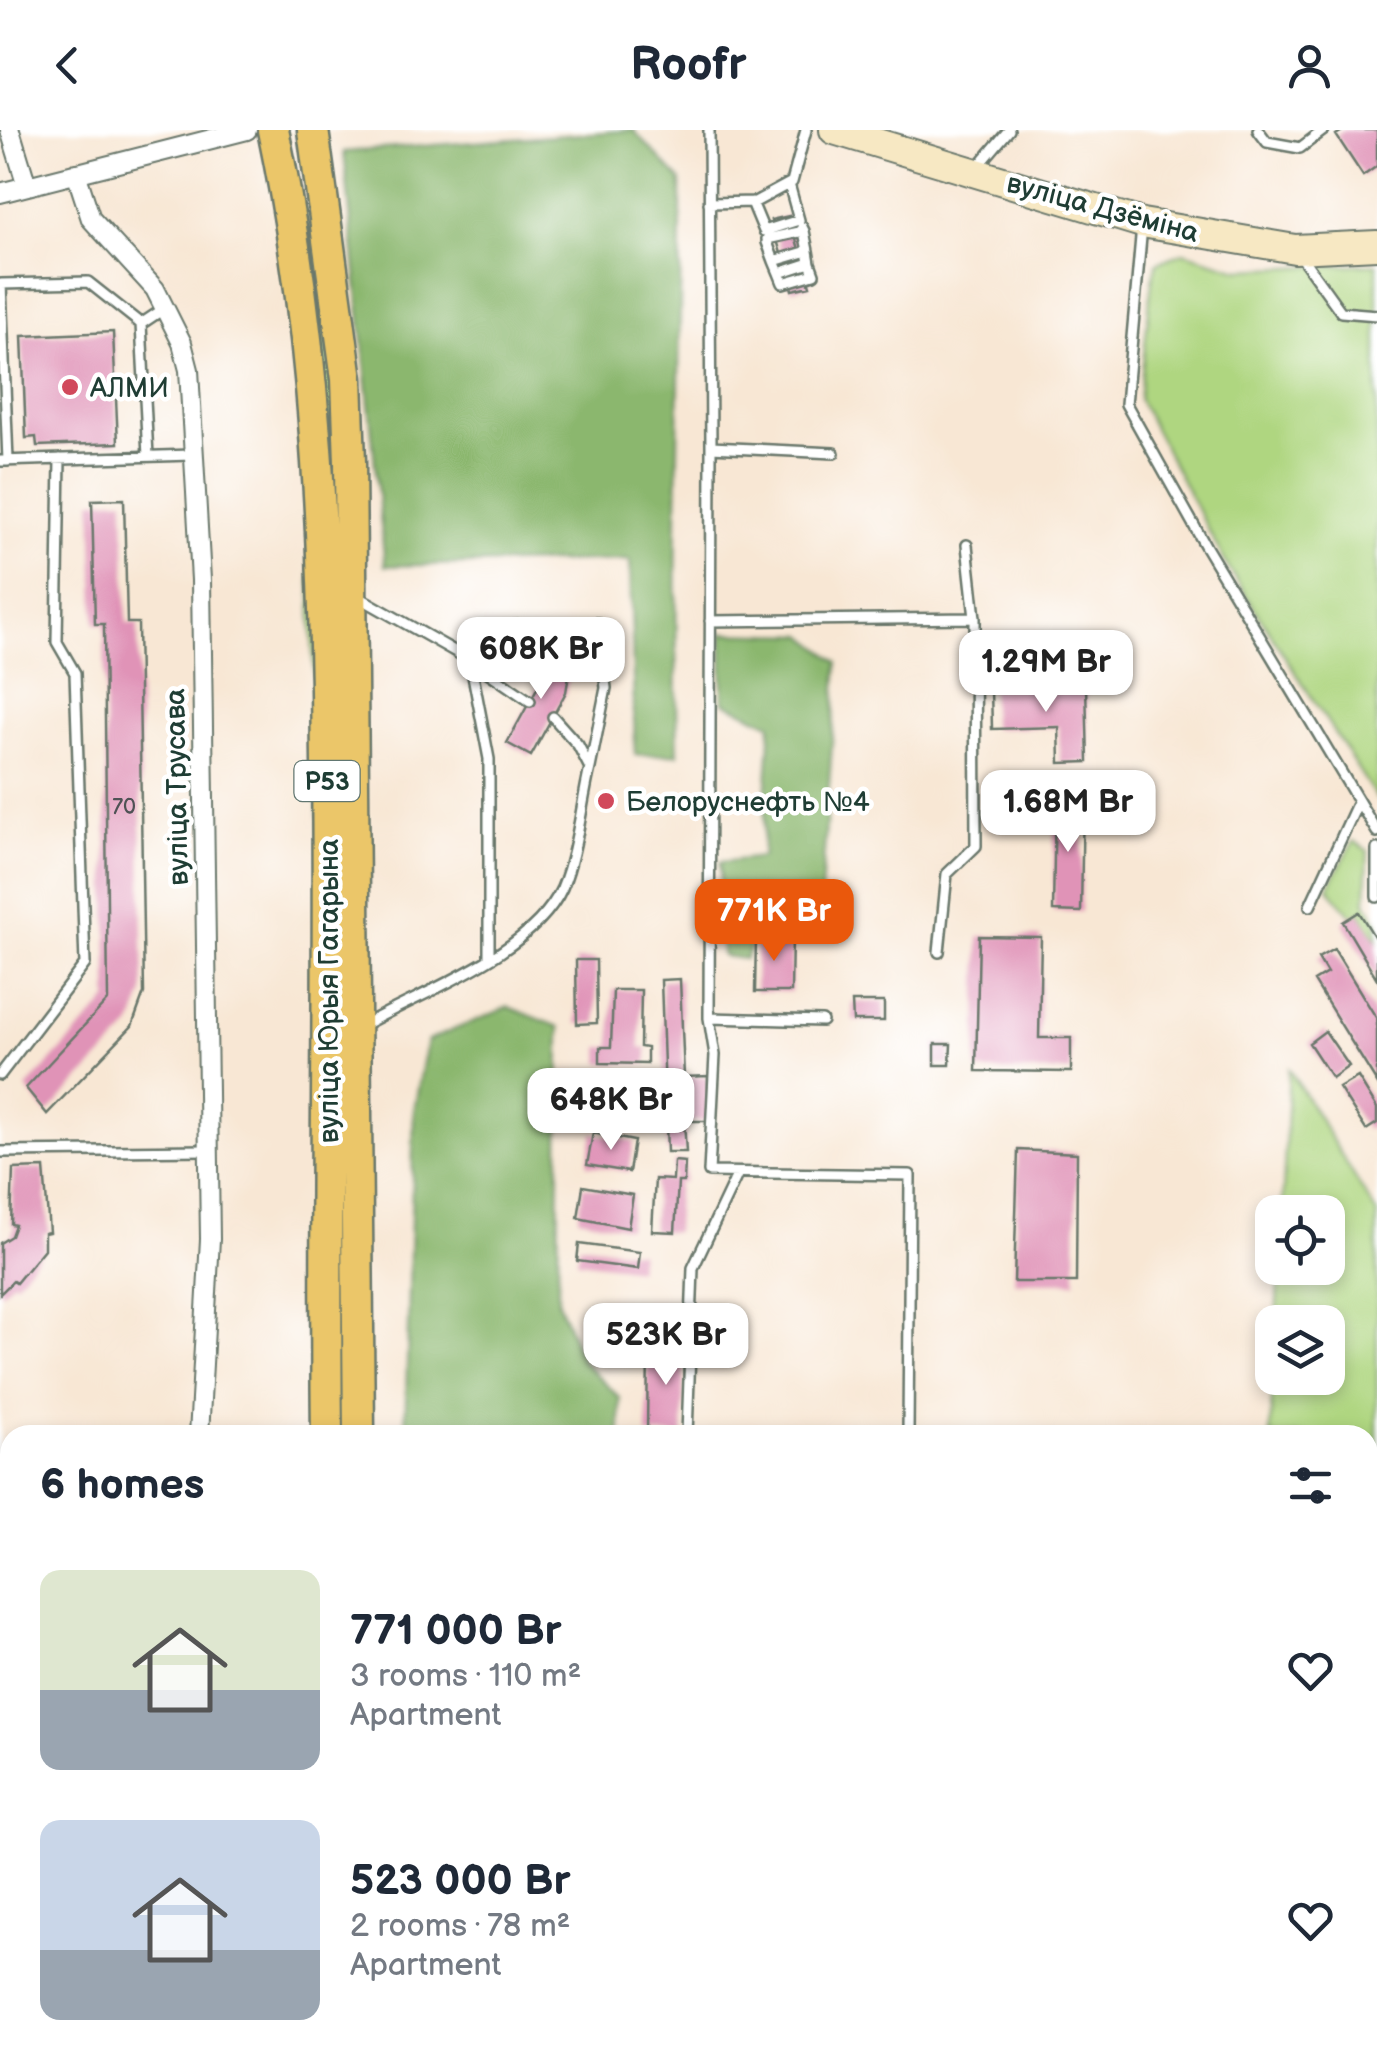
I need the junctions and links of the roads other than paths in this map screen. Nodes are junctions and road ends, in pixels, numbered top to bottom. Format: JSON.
{"nodes":[{"id":1,"x":10,"y":130,"type":"edge"},
{"id":2,"x":247,"y":130,"type":"edge"},
{"id":3,"x":273,"y":130,"type":"edge"},
{"id":4,"x":313,"y":130,"type":"edge"},
{"id":5,"x":709,"y":130,"type":"edge"},
{"id":6,"x":806,"y":130,"type":"edge"},
{"id":7,"x":834,"y":130,"type":"edge"},
{"id":8,"x":1008,"y":130,"type":"edge"},
{"id":9,"x":1258,"y":130,"type":"edge"},
{"id":10,"x":1324,"y":130,"type":"edge"},
{"id":11,"x":974,"y":171,"type":"junction"},
{"id":12,"x":76,"y":172,"type":"junction"},
{"id":13,"x":789,"y":184,"type":"junction"},
{"id":14,"x":27,"y":186,"type":"junction"},
{"id":15,"x":0,"y":193,"type":"edge"},
{"id":16,"x":752,"y":202,"type":"junction"},
{"id":17,"x":709,"y":203,"type":"junction"},
{"id":18,"x":1142,"y":223,"type":"junction"},
{"id":19,"x":802,"y":226,"type":"junction"},
{"id":20,"x":766,"y":236,"type":"junction"},
{"id":21,"x":1377,"y":244,"type":"edge"},
{"id":22,"x":1295,"y":249,"type":"junction"},
{"id":23,"x":808,"y":251,"type":"junction"},
{"id":24,"x":774,"y":262,"type":"junction"},
{"id":25,"x":165,"y":308,"type":"junction"},
{"id":26,"x":1377,"y":314,"type":"edge"},
{"id":27,"x":141,"y":324,"type":"junction"},
{"id":28,"x":711,"y":446,"type":"junction"},
{"id":29,"x":834,"y":452,"type":"dead end"},
{"id":30,"x":148,"y":456,"type":"junction"},
{"id":31,"x":60,"y":459,"type":"junction"},
{"id":32,"x":4,"y":461,"type":"edge"},
{"id":33,"x":196,"y":462,"type":"junction"},
{"id":34,"x":966,"y":546,"type":"dead end"},
{"id":35,"x":353,"y":594,"type":"junction"},
{"id":36,"x":976,"y":618,"type":"junction"},
{"id":37,"x":710,"y":621,"type":"junction"},
{"id":38,"x":470,"y":660,"type":"junction"},
{"id":39,"x":530,"y":701,"type":"dead end"},
{"id":40,"x":552,"y":717,"type":"dead end"},
{"id":41,"x":590,"y":768,"type":"junction"},
{"id":42,"x":1358,"y":802,"type":"junction"},
{"id":43,"x":1377,"y":832,"type":"edge"},
{"id":44,"x":1377,"y":854,"type":"edge"},
{"id":45,"x":1377,"y":897,"type":"edge"},
{"id":46,"x":1310,"y":906,"type":"dead end"},
{"id":47,"x":939,"y":952,"type":"dead end"},
{"id":48,"x":489,"y":958,"type":"junction"},
{"id":49,"x":708,"y":1018,"type":"junction"},
{"id":50,"x":822,"y":1020,"type":"dead end"},
{"id":51,"x":356,"y":1030,"type":"junction"},
{"id":52,"x":0,"y":1076,"type":"edge"},
{"id":53,"x":209,"y":1150,"type":"junction"},
{"id":54,"x":0,"y":1152,"type":"edge"},
{"id":55,"x":738,"y":1173,"type":"junction"},
{"id":56,"x":200,"y":1425,"type":"edge"},
{"id":57,"x":326,"y":1425,"type":"edge"},
{"id":58,"x":359,"y":1425,"type":"edge"},
{"id":59,"x":687,"y":1425,"type":"edge"},
{"id":60,"x":908,"y":1425,"type":"edge"}],
"edges":[{"from":1,"to":14,"type":"street"},
{"from":2,"to":12,"type":"street"},
{"from":3,"to":57,"type":"main road","name":"вуліца Юрыя Гагарына","number":"Р53"},
{"from":4,"to":35,"type":"main road","name":"вуліца Юрыя Гагарына","number":"Р53"},
{"from":5,"to":17,"type":"lane"},
{"from":6,"to":13,"type":"lane"},
{"from":7,"to":11,"type":"main road","name":"вуліца Дзёміна"},
{"from":8,"to":11,"type":"lane"},
{"from":9,"to":10,"type":"lane"},
{"from":11,"to":18,"type":"main road","name":"вуліца Дзёміна"},
{"from":12,"to":14,"type":"street"},
{"from":12,"to":25,"type":"street","name":"вуліца Трусава"},
{"from":13,"to":16,"type":"lane"},
{"from":13,"to":19,"type":"lane"},
{"from":14,"to":15,"type":"street"},
{"from":16,"to":17,"type":"lane"},
{"from":16,"to":20,"type":"lane"},
{"from":17,"to":28,"type":"lane"},
{"from":18,"to":22,"type":"main road","name":"вуліца Дзёміна"},
{"from":18,"to":42,"type":"lane"},
{"from":19,"to":20,"type":"lane"},
{"from":19,"to":23,"type":"lane"},
{"from":20,"to":24,"type":"lane"},
{"from":21,"to":22,"type":"main road","name":"вуліца Дзёміна"},
{"from":22,"to":26,"type":"lane"},
{"from":23,"to":24,"type":"lane"},
{"from":23,"to":24,"type":"lane"},
{"from":25,"to":27,"type":"lane"},
{"from":25,"to":33,"type":"street","name":"вуліца Трусава"},
{"from":27,"to":30,"type":"lane"},
{"from":27,"to":32,"type":"lane"},
{"from":28,"to":29,"type":"lane"},
{"from":28,"to":37,"type":"lane"},
{"from":30,"to":31,"type":"lane"},
{"from":30,"to":33,"type":"lane"},
{"from":31,"to":32,"type":"lane"},
{"from":31,"to":52,"type":"lane"},
{"from":33,"to":53,"type":"street","name":"вуліца Трусава"},
{"from":34,"to":36,"type":"lane"},
{"from":35,"to":38,"type":"lane"},
{"from":35,"to":51,"type":"main road","name":"вуліца Юрыя Гагарына","number":"Р53"},
{"from":36,"to":37,"type":"lane"},
{"from":36,"to":47,"type":"lane"},
{"from":37,"to":49,"type":"lane"},
{"from":38,"to":39,"type":"lane"},
{"from":38,"to":41,"type":"lane"},
{"from":38,"to":48,"type":"lane"},
{"from":40,"to":41,"type":"lane"},
{"from":41,"to":48,"type":"lane"},
{"from":42,"to":43,"type":"lane"},
{"from":42,"to":46,"type":"lane"},
{"from":44,"to":45,"type":"lane"},
{"from":48,"to":51,"type":"lane"},
{"from":49,"to":50,"type":"lane"},
{"from":49,"to":55,"type":"lane"},
{"from":51,"to":58,"type":"main road","name":"вуліца Юрыя Гагарына","number":"Р53"},
{"from":53,"to":54,"type":"lane"},
{"from":53,"to":56,"type":"street","name":"вуліца Трусава"},
{"from":55,"to":59,"type":"lane"},
{"from":55,"to":60,"type":"lane"}]}
